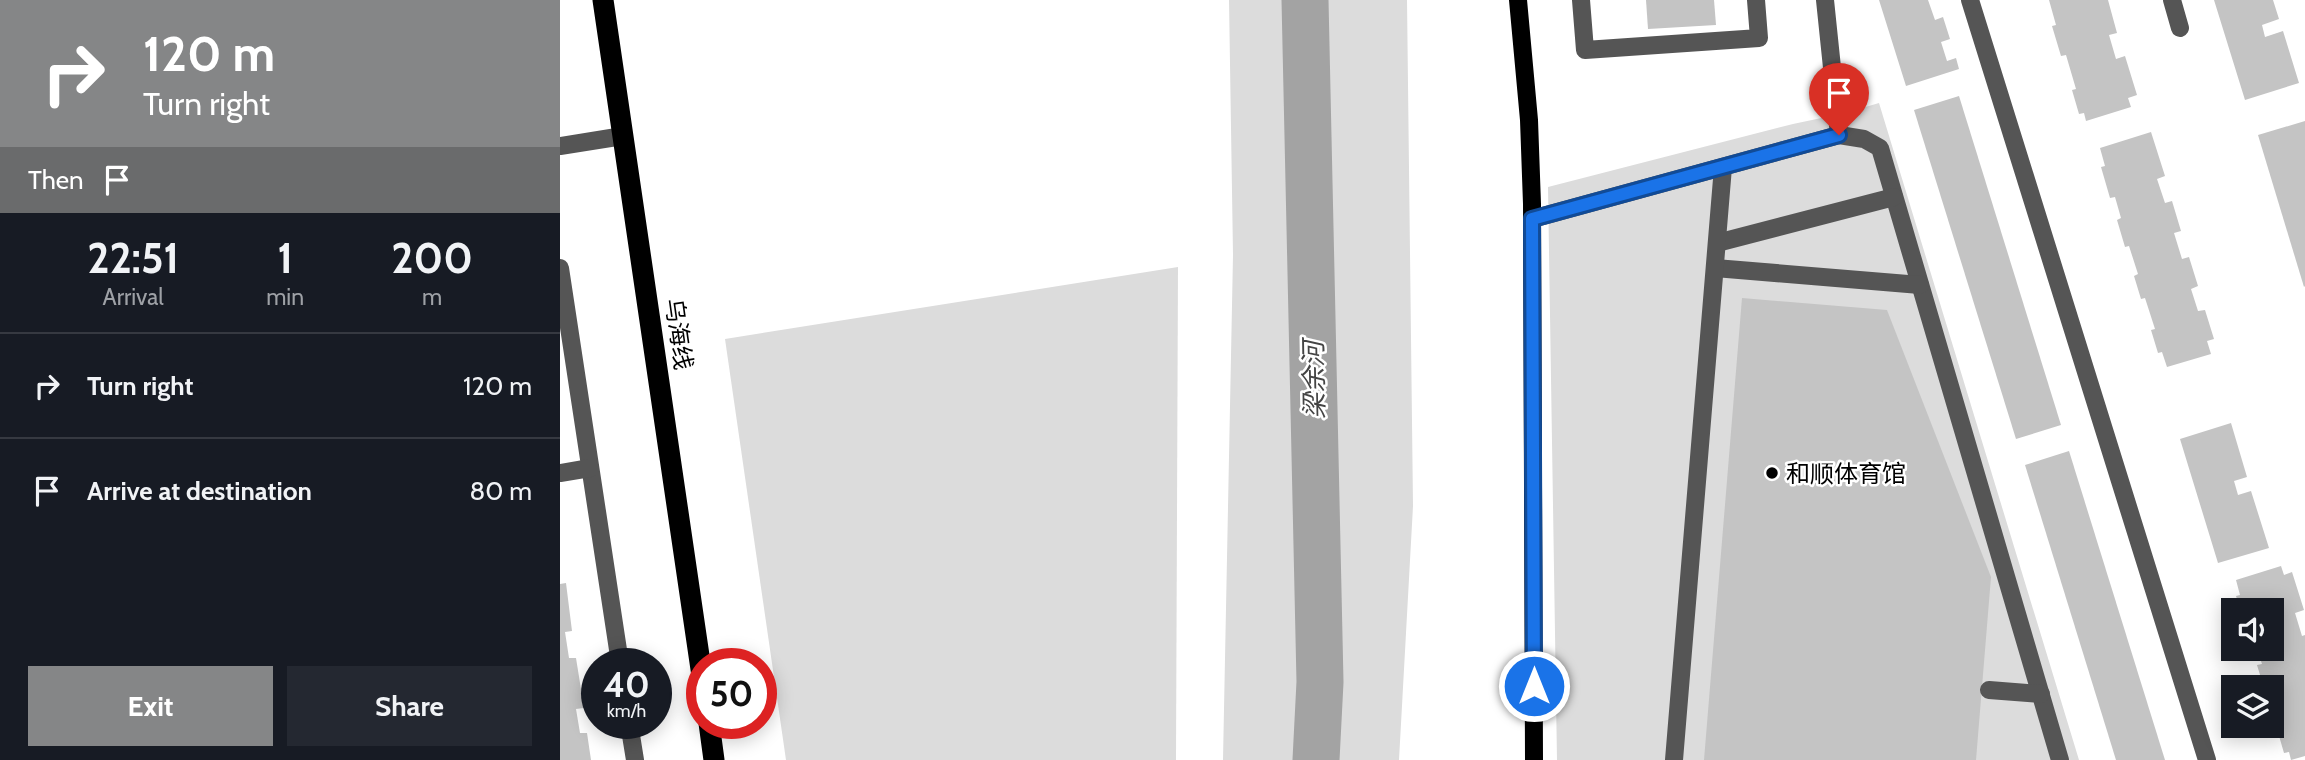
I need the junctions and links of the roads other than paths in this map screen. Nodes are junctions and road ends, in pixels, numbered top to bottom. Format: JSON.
{"nodes":[{"id":1,"x":603,"y":0,"type":"edge"},
{"id":2,"x":1518,"y":0,"type":"edge"},
{"id":3,"x":1581,"y":0,"type":"edge"},
{"id":4,"x":1756,"y":0,"type":"edge"},
{"id":5,"x":1825,"y":0,"type":"edge"},
{"id":6,"x":1970,"y":0,"type":"edge"},
{"id":7,"x":2172,"y":0,"type":"edge"},
{"id":8,"x":2180,"y":28,"type":"dead end"},
{"id":9,"x":1839,"y":135,"type":"junction"},
{"id":10,"x":623,"y":136,"type":"junction"},
{"id":11,"x":560,"y":146,"type":"edge"},
{"id":12,"x":1723,"y":167,"type":"junction"},
{"id":13,"x":1894,"y":197,"type":"junction"},
{"id":14,"x":1532,"y":219,"type":"junction"},
{"id":15,"x":1717,"y":243,"type":"junction"},
{"id":16,"x":560,"y":268,"type":"edge"},
{"id":17,"x":1715,"y":268,"type":"junction"},
{"id":18,"x":1920,"y":285,"type":"junction"},
{"id":19,"x":590,"y":468,"type":"junction"},
{"id":20,"x":560,"y":473,"type":"edge"},
{"id":21,"x":618,"y":648,"type":"edge"},
{"id":22,"x":698,"y":648,"type":"edge"},
{"id":23,"x":1989,"y":690,"type":"dead end"},
{"id":24,"x":2041,"y":694,"type":"junction"},
{"id":25,"x":632,"y":739,"type":"edge"},
{"id":26,"x":711,"y":739,"type":"edge"},
{"id":27,"x":635,"y":760,"type":"edge"},
{"id":28,"x":714,"y":760,"type":"edge"},
{"id":29,"x":1534,"y":760,"type":"edge"},
{"id":30,"x":1674,"y":760,"type":"edge"},
{"id":31,"x":2060,"y":760,"type":"edge"},
{"id":32,"x":2207,"y":760,"type":"edge"}],
"edges":[{"from":1,"to":10,"type":"highway","name":"乌海线"},
{"from":2,"to":14,"type":"main road"},
{"from":3,"to":4,"type":"lane"},
{"from":5,"to":9,"type":"lane"},
{"from":6,"to":32,"type":"lane"},
{"from":7,"to":8,"type":"lane"},
{"from":9,"to":12,"type":"lane"},
{"from":9,"to":13,"type":"lane"},
{"from":10,"to":11,"type":"lane"},
{"from":10,"to":22,"type":"highway","name":"乌海线"},
{"from":12,"to":14,"type":"lane"},
{"from":12,"to":15,"type":"lane"},
{"from":13,"to":15,"type":"lane"},
{"from":13,"to":18,"type":"lane"},
{"from":14,"to":29,"type":"main road"},
{"from":15,"to":17,"type":"lane"},
{"from":16,"to":19,"type":"lane"},
{"from":17,"to":18,"type":"lane"},
{"from":17,"to":30,"type":"lane"},
{"from":18,"to":24,"type":"lane"},
{"from":19,"to":20,"type":"lane"},
{"from":19,"to":21,"type":"lane"},
{"from":23,"to":24,"type":"lane"},
{"from":24,"to":31,"type":"lane"},
{"from":25,"to":27,"type":"lane"},
{"from":26,"to":28,"type":"highway"}]}
